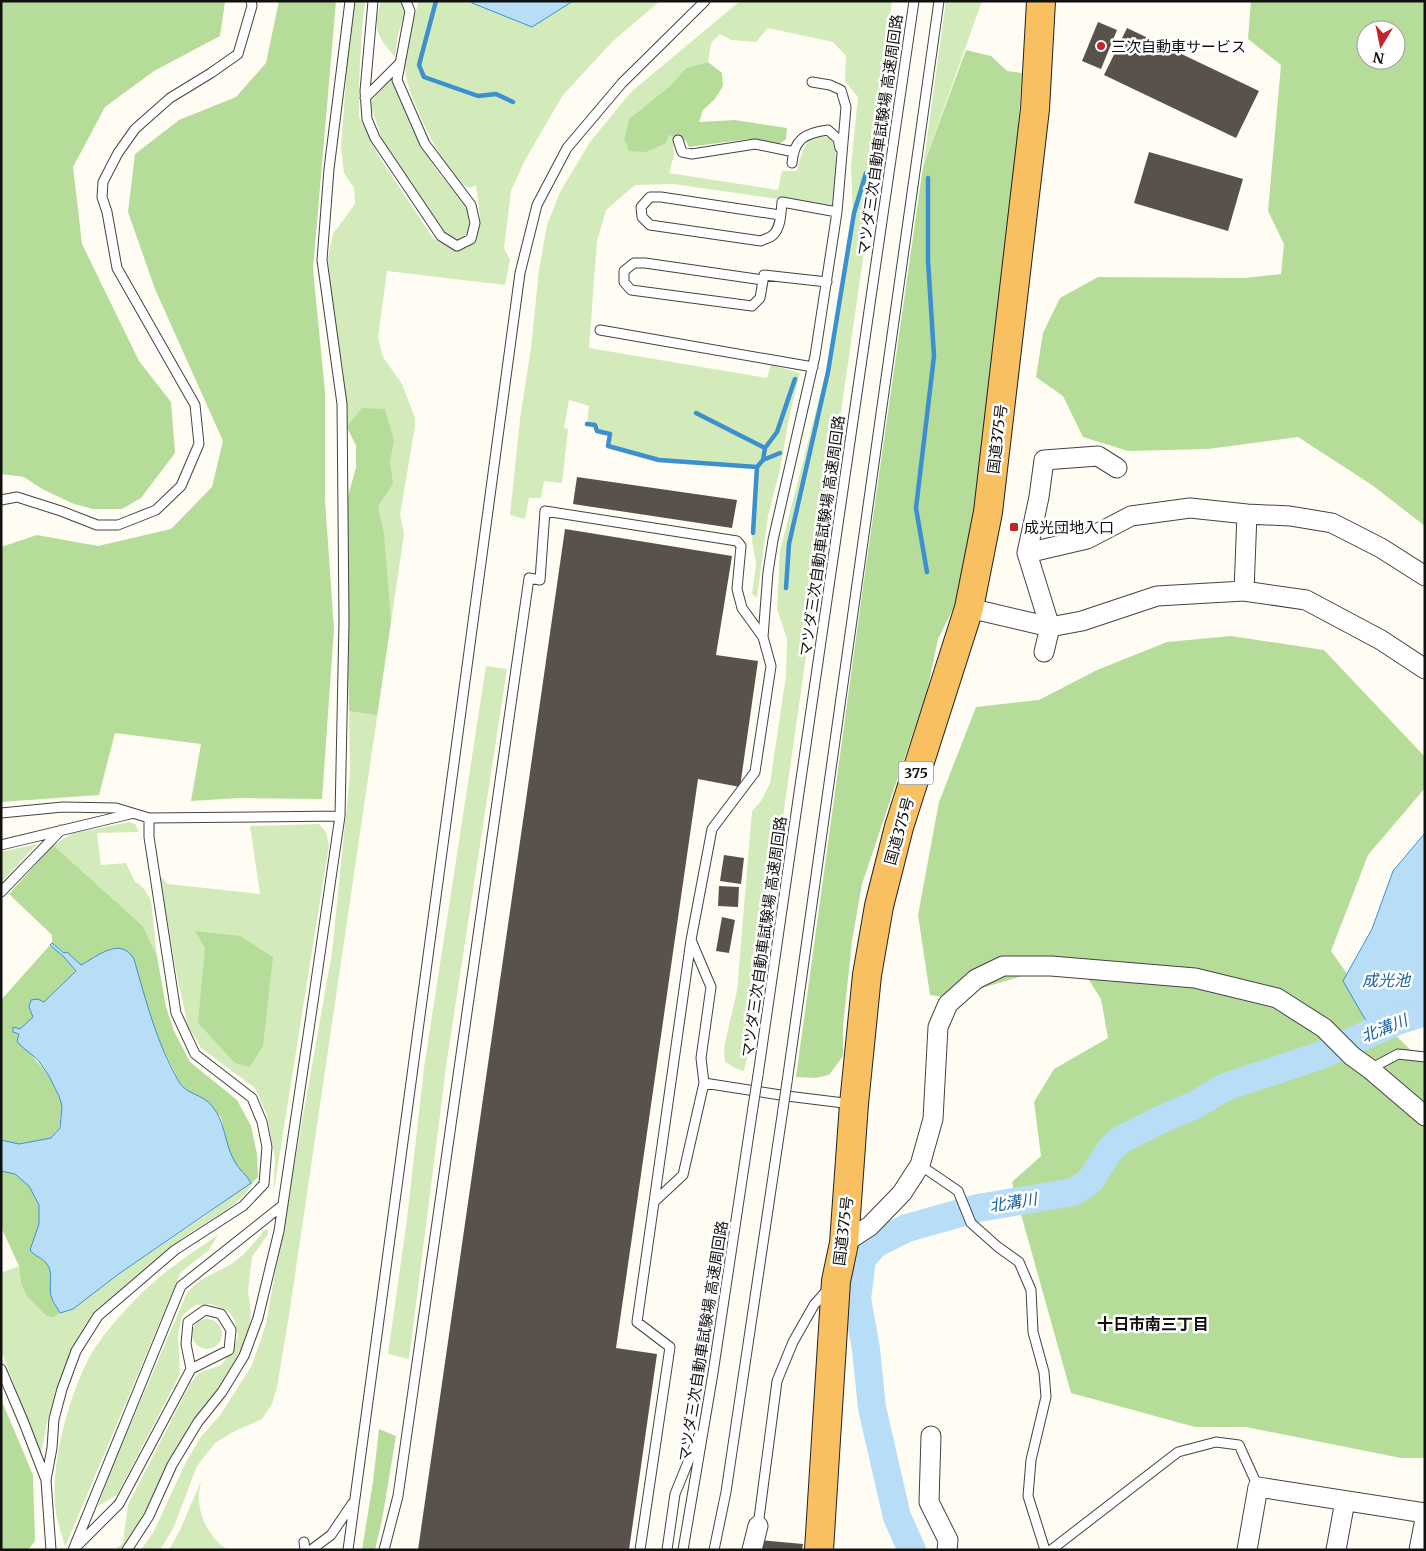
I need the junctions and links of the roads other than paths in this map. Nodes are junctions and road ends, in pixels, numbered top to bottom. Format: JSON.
{"nodes":[{"id":1,"x":251,"y":1,"type":"edge"},
{"id":2,"x":350,"y":1,"type":"edge"},
{"id":3,"x":373,"y":1,"type":"edge"},
{"id":4,"x":406,"y":1,"type":"edge"},
{"id":5,"x":705,"y":1,"type":"edge"},
{"id":6,"x":914,"y":1,"type":"edge"},
{"id":7,"x":939,"y":1,"type":"edge"},
{"id":8,"x":1041,"y":1,"type":"edge"},
{"id":9,"x":400,"y":62,"type":"junction"},
{"id":10,"x":812,"y":82,"type":"dead end"},
{"id":11,"x":365,"y":98,"type":"junction"},
{"id":12,"x":678,"y":140,"type":"dead end"},
{"id":13,"x":794,"y":152,"type":"junction"},
{"id":14,"x":842,"y":158,"type":"junction"},
{"id":15,"x":792,"y":163,"type":"dead end"},
{"id":16,"x":837,"y":212,"type":"junction"},
{"id":17,"x":780,"y":215,"type":"junction"},
{"id":18,"x":763,"y":280,"type":"junction"},
{"id":19,"x":826,"y":282,"type":"junction"},
{"id":20,"x":600,"y":330,"type":"dead end"},
{"id":21,"x":813,"y":367,"type":"junction"},
{"id":22,"x":1117,"y":468,"type":"dead end"},
{"id":23,"x":1,"y":500,"type":"edge"},
{"id":24,"x":1247,"y":514,"type":"junction"},
{"id":25,"x":1027,"y":553,"type":"junction"},
{"id":26,"x":1425,"y":576,"type":"edge"},
{"id":27,"x":1244,"y":591,"type":"junction"},
{"id":28,"x":969,"y":608,"type":"junction"},
{"id":29,"x":1050,"y":627,"type":"junction"},
{"id":30,"x":763,"y":637,"type":"junction"},
{"id":31,"x":1044,"y":652,"type":"dead end"},
{"id":32,"x":1425,"y":668,"type":"edge"},
{"id":33,"x":1,"y":813,"type":"edge"},
{"id":34,"x":132,"y":813,"type":"junction"},
{"id":35,"x":340,"y":816,"type":"junction"},
{"id":36,"x":149,"y":818,"type":"junction"},
{"id":37,"x":62,"y":830,"type":"junction"},
{"id":38,"x":1,"y":845,"type":"edge"},
{"id":39,"x":1,"y":892,"type":"edge"},
{"id":40,"x":691,"y":940,"type":"junction"},
{"id":41,"x":1425,"y":1057,"type":"edge"},
{"id":42,"x":1370,"y":1069,"type":"junction"},
{"id":43,"x":704,"y":1083,"type":"junction"},
{"id":44,"x":854,"y":1104,"type":"junction"},
{"id":45,"x":1425,"y":1116,"type":"edge"},
{"id":46,"x":920,"y":1165,"type":"junction"},
{"id":47,"x":654,"y":1202,"type":"junction"},
{"id":48,"x":283,"y":1205,"type":"junction"},
{"id":49,"x":844,"y":1243,"type":"junction"},
{"id":50,"x":836,"y":1281,"type":"junction"},
{"id":51,"x":1,"y":1369,"type":"edge"},
{"id":52,"x":191,"y":1369,"type":"junction"},
{"id":53,"x":706,"y":1418,"type":"junction"},
{"id":54,"x":931,"y":1436,"type":"dead end"},
{"id":55,"x":46,"y":1480,"type":"junction"},
{"id":56,"x":1258,"y":1487,"type":"junction"},
{"id":57,"x":354,"y":1501,"type":"junction"},
{"id":58,"x":1345,"y":1501,"type":"junction"},
{"id":59,"x":1425,"y":1513,"type":"edge"},
{"id":60,"x":1425,"y":1518,"type":"edge"},
{"id":61,"x":758,"y":1526,"type":"joint"},
{"id":62,"x":349,"y":1539,"type":"junction"},
{"id":63,"x":51,"y":1550,"type":"edge"},
{"id":64,"x":73,"y":1550,"type":"edge"},
{"id":65,"x":126,"y":1550,"type":"edge"},
{"id":66,"x":311,"y":1550,"type":"edge"},
{"id":67,"x":343,"y":1550,"type":"edge"},
{"id":68,"x":348,"y":1550,"type":"edge"},
{"id":69,"x":384,"y":1550,"type":"edge"},
{"id":70,"x":640,"y":1550,"type":"edge"},
{"id":71,"x":666,"y":1550,"type":"edge"},
{"id":72,"x":683,"y":1550,"type":"edge"},
{"id":73,"x":714,"y":1550,"type":"edge"},
{"id":74,"x":752,"y":1550,"type":"edge"},
{"id":75,"x":819,"y":1550,"type":"edge"},
{"id":76,"x":948,"y":1550,"type":"edge"},
{"id":77,"x":1044,"y":1550,"type":"edge"},
{"id":78,"x":1051,"y":1550,"type":"edge"},
{"id":79,"x":1247,"y":1550,"type":"edge"},
{"id":80,"x":1336,"y":1550,"type":"edge"},
{"id":81,"x":1419,"y":1550,"type":"edge"}],
"edges":[{"from":1,"to":23,"type":"lane"},
{"from":2,"to":35,"type":"lane"},
{"from":3,"to":11,"type":"lane"},
{"from":4,"to":9,"type":"lane"},
{"from":5,"to":57,"type":"lane"},
{"from":6,"to":53,"type":"lane","name":"マツダ三次自動車試験場 高速周回路","bridge":true},
{"from":7,"to":73,"type":"lane","bridge":true},
{"from":8,"to":28,"type":"highway","name":"国道375号","number":"375"},
{"from":9,"to":11,"type":"lane"},
{"from":9,"to":11,"type":"lane"},
{"from":10,"to":14,"type":"lane"},
{"from":12,"to":13,"type":"lane"},
{"from":13,"to":14,"type":"lane"},
{"from":13,"to":15,"type":"lane"},
{"from":14,"to":16,"type":"lane"},
{"from":16,"to":17,"type":"lane"},
{"from":16,"to":19,"type":"lane"},
{"from":17,"to":17,"type":"lane"},
{"from":18,"to":18,"type":"lane"},
{"from":18,"to":19,"type":"lane"},
{"from":19,"to":21,"type":"lane"},
{"from":20,"to":21,"type":"lane"},
{"from":21,"to":30,"type":"lane"},
{"from":22,"to":25,"type":"street"},
{"from":24,"to":25,"type":"street"},
{"from":24,"to":26,"type":"street"},
{"from":24,"to":27,"type":"street"},
{"from":25,"to":29,"type":"street"},
{"from":27,"to":29,"type":"street"},
{"from":27,"to":32,"type":"street"},
{"from":28,"to":29,"type":"street"},
{"from":28,"to":44,"type":"highway","name":"国道375号","number":"375"},
{"from":29,"to":31,"type":"street"},
{"from":30,"to":40,"type":"lane"},
{"from":30,"to":69,"type":"lane"},
{"from":33,"to":34,"type":"lane"},
{"from":34,"to":36,"type":"lane"},
{"from":34,"to":37,"type":"lane"},
{"from":35,"to":36,"type":"lane"},
{"from":35,"to":48,"type":"lane"},
{"from":36,"to":55,"type":"lane"},
{"from":37,"to":38,"type":"lane"},
{"from":37,"to":39,"type":"lane"},
{"from":40,"to":43,"type":"lane"},
{"from":40,"to":47,"type":"lane"},
{"from":41,"to":42,"type":"lane"},
{"from":42,"to":45,"type":"street"},
{"from":42,"to":46,"type":"street"},
{"from":43,"to":44,"type":"lane"},
{"from":43,"to":47,"type":"lane"},
{"from":44,"to":49,"type":"highway","name":"国道375号","number":"375"},
{"from":46,"to":49,"type":"street"},
{"from":46,"to":77,"type":"lane"},
{"from":47,"to":70,"type":"lane"},
{"from":48,"to":64,"type":"lane"},
{"from":48,"to":65,"type":"lane"},
{"from":49,"to":50,"type":"highway","name":"国道375号","number":"375"},
{"from":50,"to":61,"type":"lane"},
{"from":50,"to":75,"type":"highway","name":"国道375号","number":"375"},
{"from":51,"to":55,"type":"lane"},
{"from":52,"to":52,"type":"lane"},
{"from":52,"to":64,"type":"lane"},
{"from":53,"to":71,"type":"lane"},
{"from":53,"to":72,"type":"lane","name":"マツダ三次自動車試験場 高速周回路"},
{"from":54,"to":76,"type":"street"},
{"from":55,"to":63,"type":"lane"},
{"from":56,"to":58,"type":"street"},
{"from":56,"to":78,"type":"lane"},
{"from":56,"to":79,"type":"street"},
{"from":57,"to":62,"type":"lane"},
{"from":57,"to":66,"type":"lane"},
{"from":58,"to":59,"type":"street"},
{"from":58,"to":80,"type":"street"},
{"from":60,"to":81,"type":"street"},
{"from":61,"to":74,"type":"street"},
{"from":62,"to":67,"type":"lane"},
{"from":62,"to":68,"type":"lane"}]}
